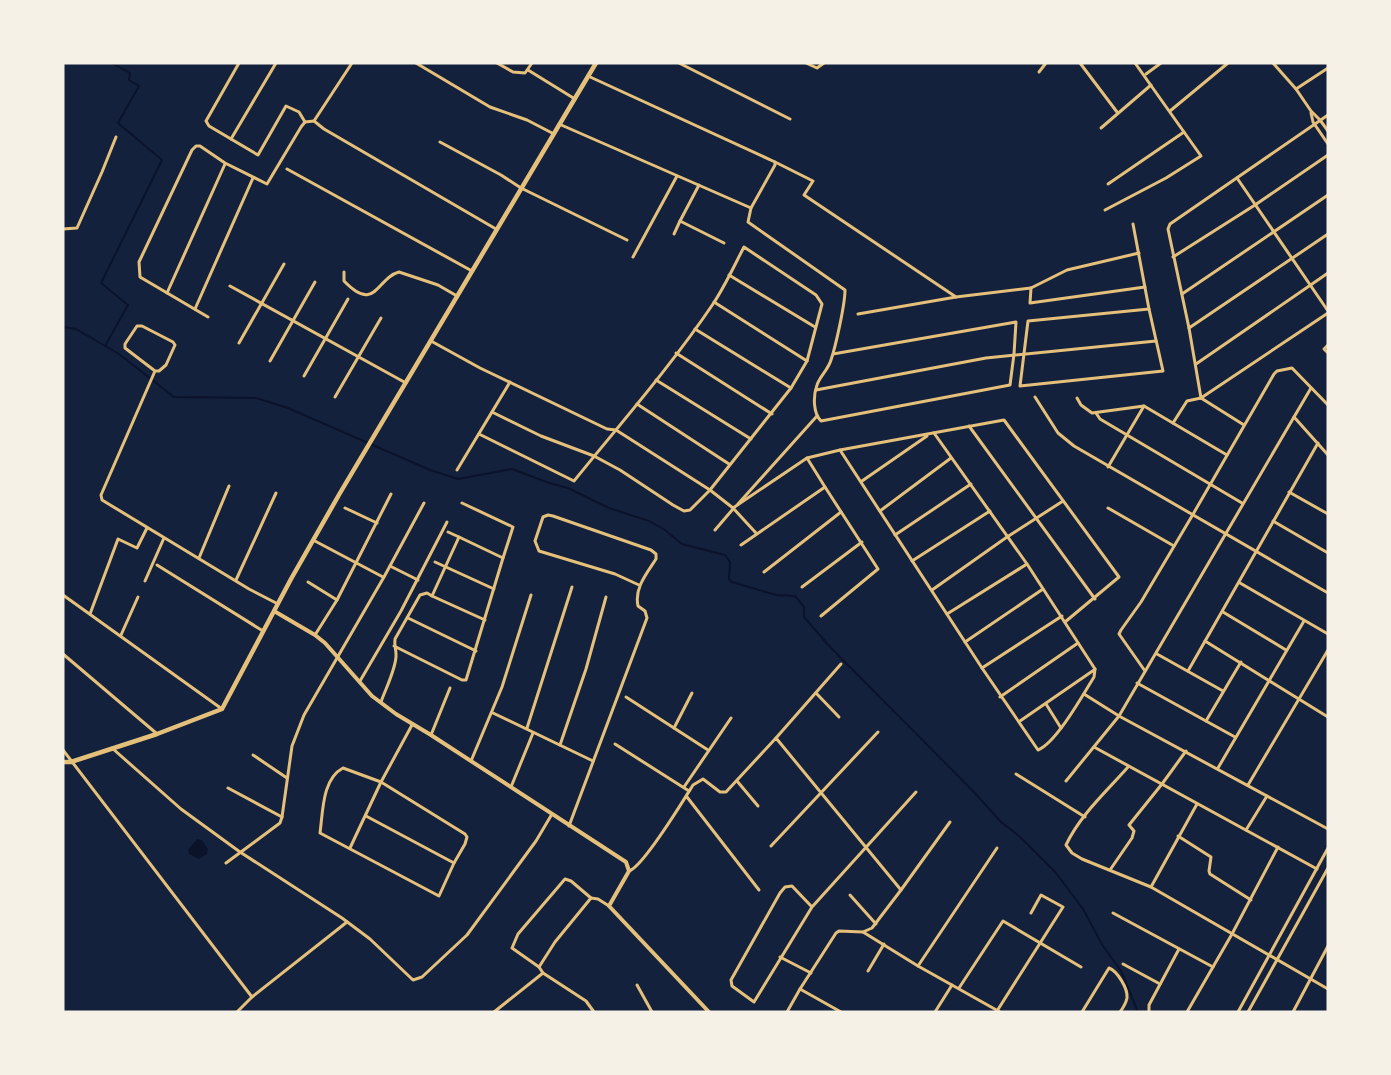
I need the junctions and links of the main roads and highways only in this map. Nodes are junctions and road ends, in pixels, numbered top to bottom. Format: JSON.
{"nodes":[{"id":1,"x":596,"y":63,"type":"edge"},
{"id":2,"x":63,"y":762,"type":"edge"}],
"edges":[{"from":1,"to":2,"type":"main road"}]}
